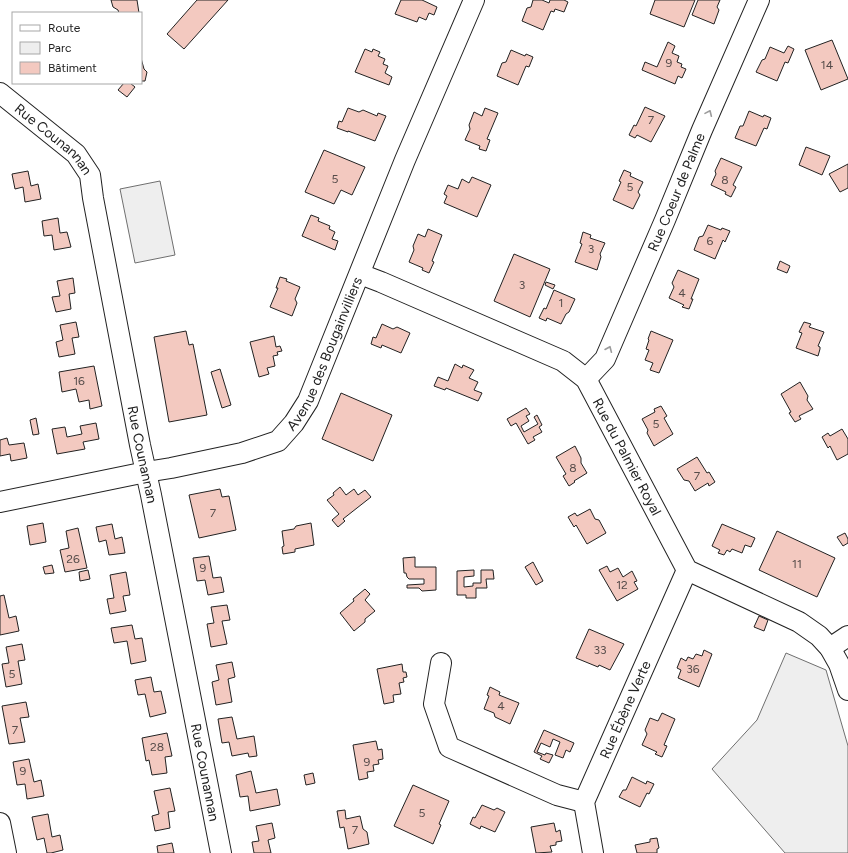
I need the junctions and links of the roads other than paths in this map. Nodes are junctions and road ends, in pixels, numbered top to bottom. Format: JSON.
{"nodes":[{"id":1,"x":474,"y":0,"type":"edge"},
{"id":2,"x":759,"y":0,"type":"edge"},
{"id":3,"x":0,"y":93,"type":"edge"},
{"id":4,"x":360,"y":274,"type":"junction"},
{"id":5,"x":586,"y":379,"type":"junction"},
{"id":6,"x":146,"y":472,"type":"junction"},
{"id":7,"x":0,"y":502,"type":"edge"},
{"id":8,"x":687,"y":570,"type":"junction"},
{"id":9,"x":848,"y":636,"type":"edge"},
{"id":10,"x":830,"y":648,"type":"junction"},
{"id":11,"x":441,"y":663,"type":"dead end"},
{"id":12,"x":848,"y":690,"type":"edge"},
{"id":13,"x":584,"y":802,"type":"junction"},
{"id":14,"x":0,"y":823,"type":"edge"},
{"id":15,"x":6,"y":853,"type":"edge"},
{"id":16,"x":221,"y":853,"type":"edge"},
{"id":17,"x":593,"y":853,"type":"edge"}],
"edges":[{"from":1,"to":4,"type":"street","name":"Avenue des Bougainvilliers"},
{"from":5,"to":2,"type":"street","name":"Rue Coeur de Palme","one_way":true},
{"from":3,"to":6,"type":"street","name":"Rue Counannan"},
{"from":4,"to":5,"type":"street","name":"Rue du Palmier Royal"},
{"from":4,"to":6,"type":"street","name":"Avenue des Bougainvilliers"},
{"from":5,"to":8,"type":"street","name":"Rue du Palmier Royal"},
{"from":6,"to":7,"type":"street","name":"Avenue des Bougainvilliers"},
{"from":6,"to":16,"type":"street","name":"Rue Counannan"},
{"from":8,"to":10,"type":"street"},
{"from":8,"to":13,"type":"street","name":"Rue Ébène Verte"},
{"from":9,"to":10,"type":"street"},
{"from":10,"to":12,"type":"street"},
{"from":11,"to":13,"type":"street"},
{"from":13,"to":17,"type":"street"},
{"from":14,"to":15,"type":"street"}]}
